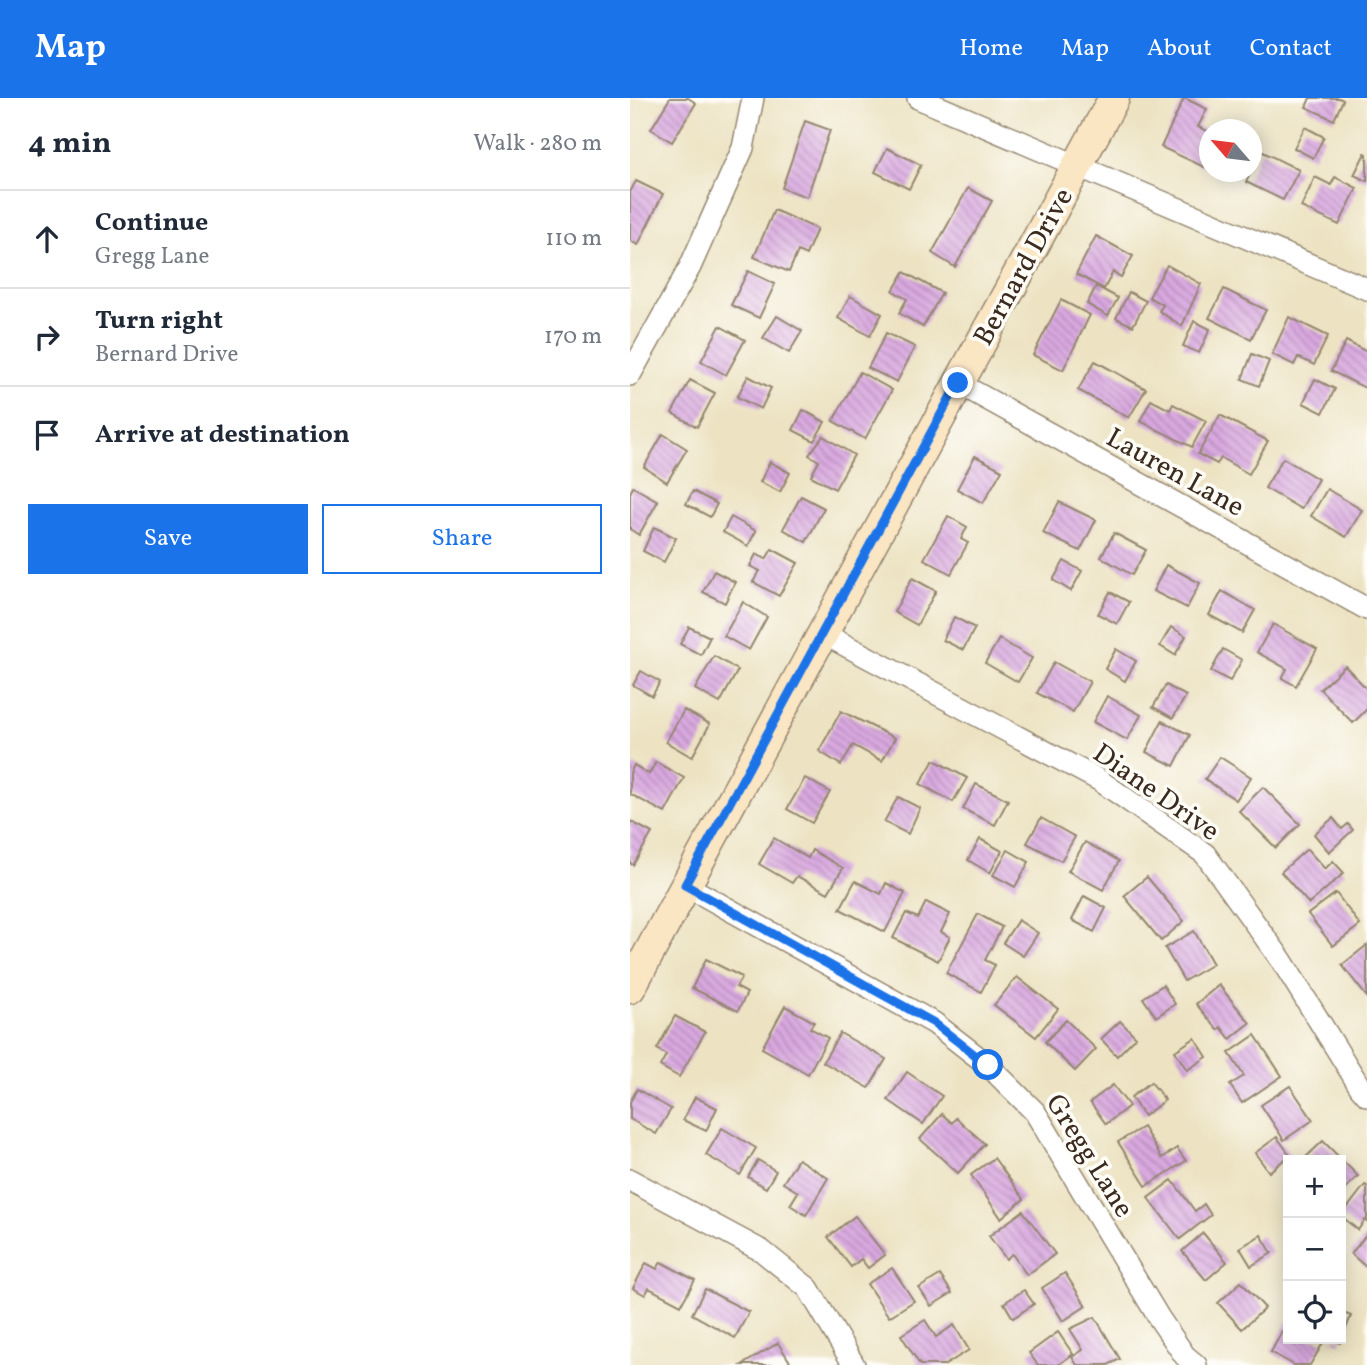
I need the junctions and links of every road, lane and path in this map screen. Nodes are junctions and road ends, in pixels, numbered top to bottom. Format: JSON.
{"nodes":[{"id":1,"x":753,"y":98,"type":"edge"},
{"id":2,"x":918,"y":98,"type":"edge"},
{"id":3,"x":1114,"y":98,"type":"edge"},
{"id":4,"x":1077,"y":167,"type":"junction"},
{"id":5,"x":1367,"y":289,"type":"edge"},
{"id":6,"x":630,"y":375,"type":"edge"},
{"id":7,"x":958,"y":383,"type":"junction"},
{"id":8,"x":1367,"y":609,"type":"edge"},
{"id":9,"x":824,"y":634,"type":"junction"},
{"id":10,"x":685,"y":885,"type":"junction"},
{"id":11,"x":630,"y":988,"type":"edge"},
{"id":12,"x":1367,"y":1095,"type":"edge"},
{"id":13,"x":630,"y":1180,"type":"edge"},
{"id":14,"x":854,"y":1365,"type":"edge"},
{"id":15,"x":1196,"y":1365,"type":"edge"}],
"edges":[{"from":1,"to":6,"type":"street"},
{"from":2,"to":4,"type":"street"},
{"from":3,"to":4,"type":"street","name":"Bernard Drive"},
{"from":4,"to":5,"type":"street"},
{"from":4,"to":7,"type":"street","name":"Bernard Drive"},
{"from":7,"to":8,"type":"street","name":"Lauren Lane"},
{"from":7,"to":9,"type":"street","name":"Bernard Drive"},
{"from":9,"to":10,"type":"street","name":"Bernard Drive"},
{"from":9,"to":12,"type":"street","name":"Diane Drive"},
{"from":10,"to":11,"type":"street","name":"Bernard Drive"},
{"from":10,"to":15,"type":"street","name":"Gregg Lane"},
{"from":13,"to":14,"type":"street"}]}
